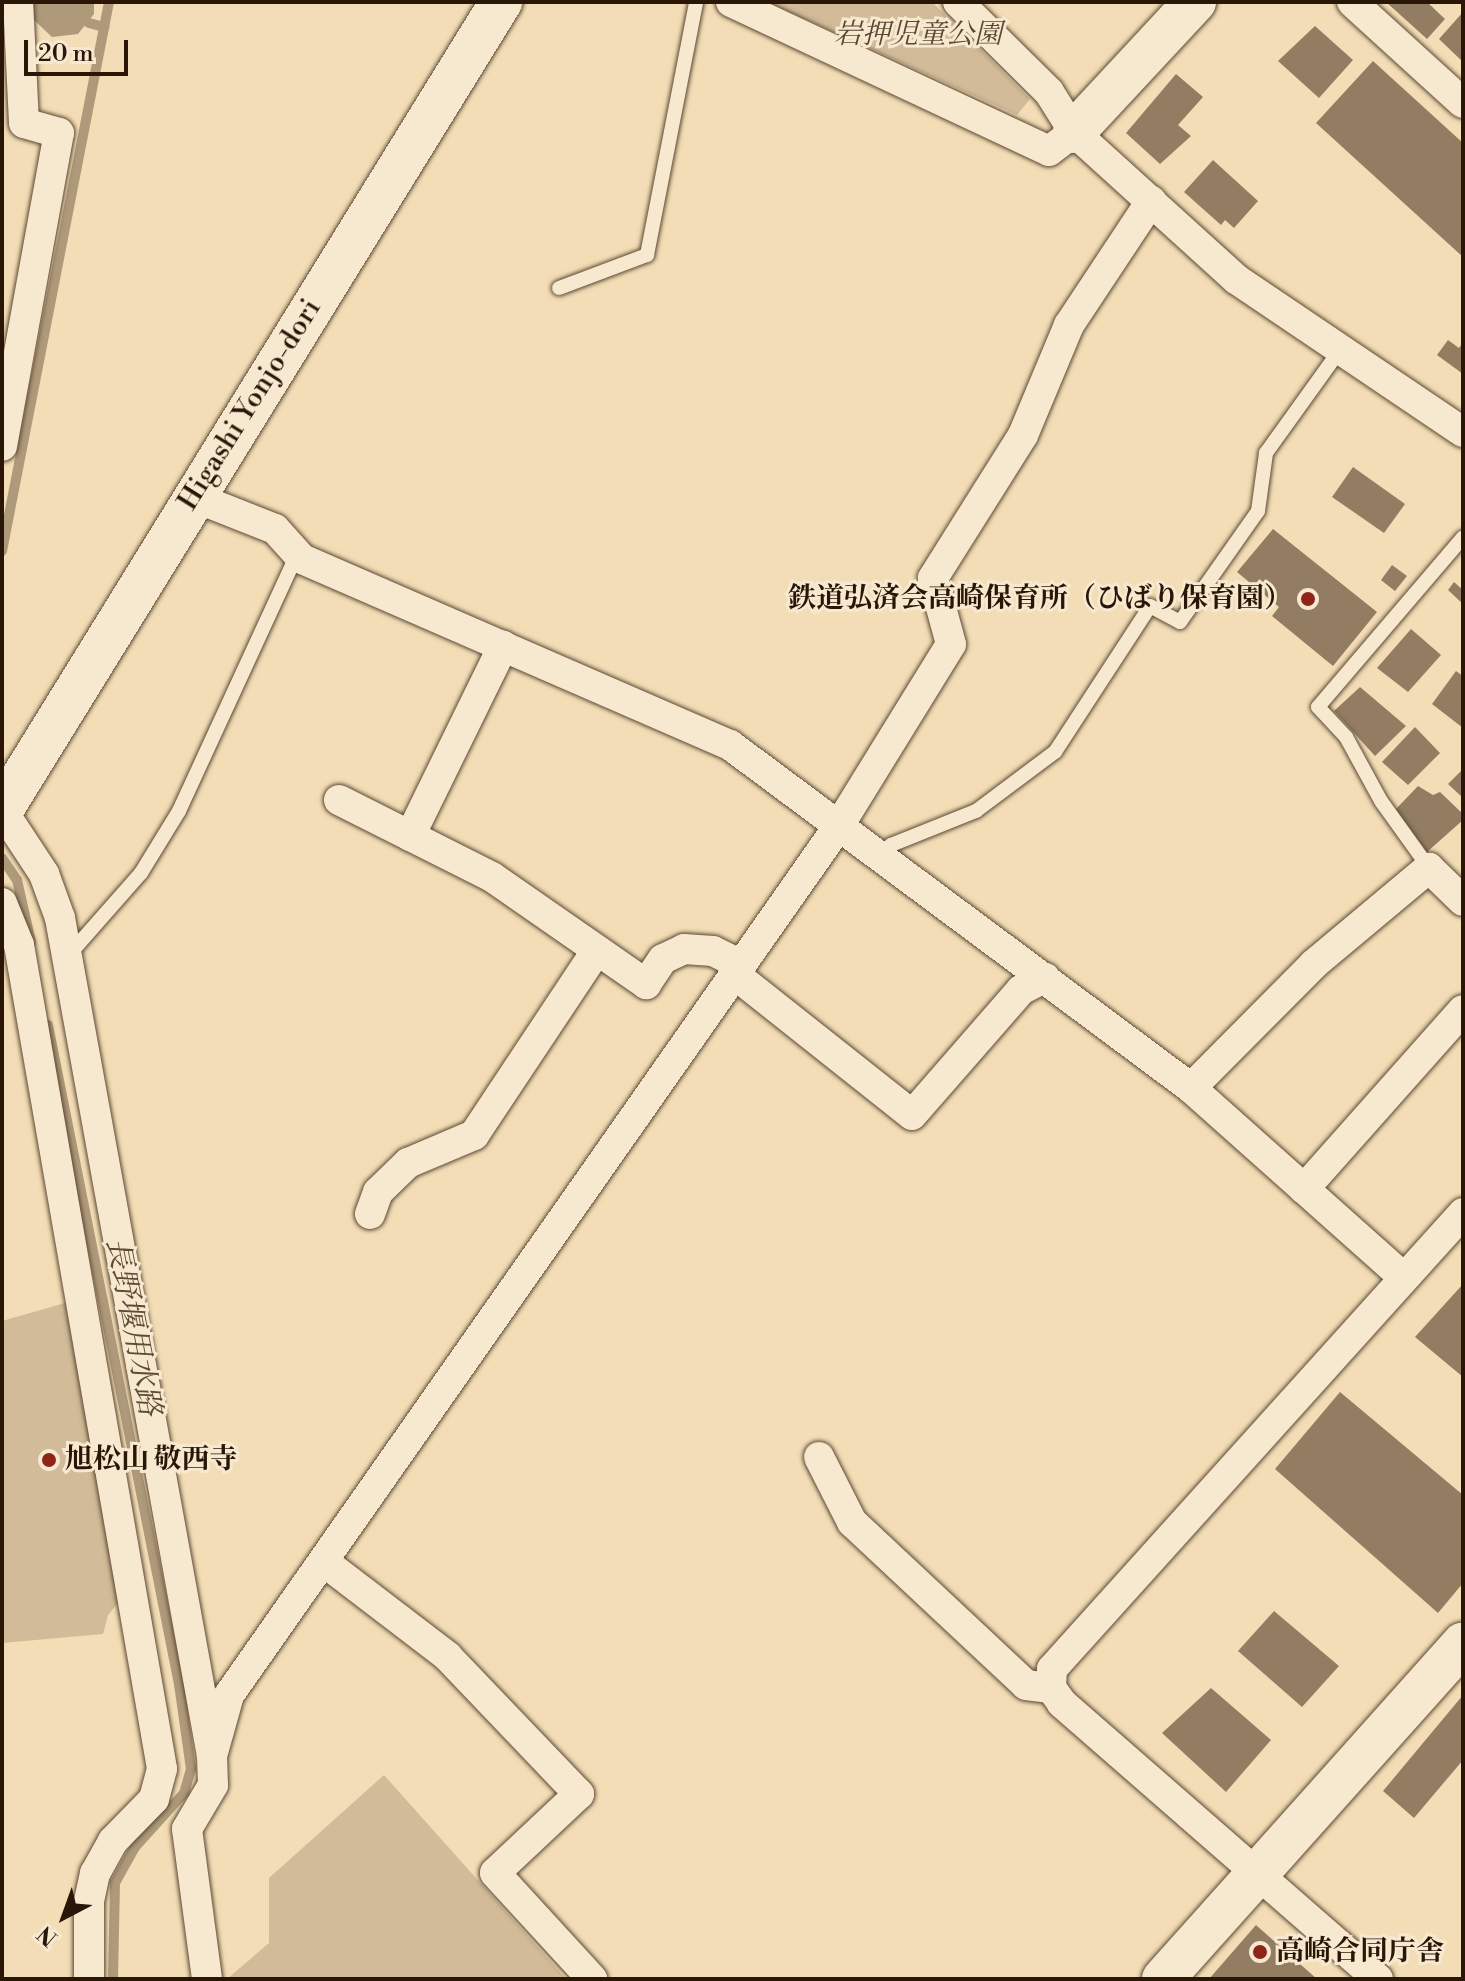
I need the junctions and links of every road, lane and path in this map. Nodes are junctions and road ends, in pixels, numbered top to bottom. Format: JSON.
{"nodes":[{"id":1,"x":18,"y":2,"type":"edge"},
{"id":2,"x":501,"y":2,"type":"edge"},
{"id":3,"x":696,"y":2,"type":"edge"},
{"id":4,"x":731,"y":2,"type":"edge"},
{"id":5,"x":958,"y":2,"type":"edge"},
{"id":6,"x":1195,"y":2,"type":"edge"},
{"id":7,"x":1352,"y":2,"type":"edge"},
{"id":8,"x":1463,"y":103,"type":"edge"},
{"id":9,"x":1074,"y":132,"type":"junction"},
{"id":10,"x":1151,"y":201,"type":"junction"},
{"id":11,"x":559,"y":288,"type":"dead end"},
{"id":12,"x":1340,"y":350,"type":"junction"},
{"id":13,"x":1463,"y":432,"type":"edge"},
{"id":14,"x":2,"y":446,"type":"edge"},
{"id":15,"x":194,"y":497,"type":"junction"},
{"id":16,"x":1463,"y":537,"type":"edge"},
{"id":17,"x":302,"y":559,"type":"junction"},
{"id":18,"x":503,"y":646,"type":"junction"},
{"id":19,"x":339,"y":800,"type":"dead end"},
{"id":20,"x":2,"y":810,"type":"edge"},
{"id":21,"x":840,"y":824,"type":"junction"},
{"id":22,"x":410,"y":836,"type":"junction"},
{"id":23,"x":881,"y":856,"type":"junction"},
{"id":24,"x":1429,"y":868,"type":"junction"},
{"id":25,"x":1463,"y":901,"type":"edge"},
{"id":26,"x":2,"y":903,"type":"edge"},
{"id":27,"x":597,"y":950,"type":"junction"},
{"id":28,"x":67,"y":957,"type":"junction"},
{"id":29,"x":736,"y":968,"type":"junction"},
{"id":30,"x":1045,"y":978,"type":"junction"},
{"id":31,"x":1463,"y":1010,"type":"edge"},
{"id":32,"x":1191,"y":1088,"type":"junction"},
{"id":33,"x":1304,"y":1189,"type":"junction"},
{"id":34,"x":1463,"y":1213,"type":"edge"},
{"id":35,"x":370,"y":1214,"type":"dead end"},
{"id":36,"x":1404,"y":1278,"type":"junction"},
{"id":37,"x":819,"y":1457,"type":"dead end"},
{"id":38,"x":336,"y":1571,"type":"dead end"},
{"id":39,"x":1463,"y":1643,"type":"edge"},
{"id":40,"x":1051,"y":1688,"type":"junction"},
{"id":41,"x":212,"y":1756,"type":"junction"},
{"id":42,"x":1259,"y":1871,"type":"junction"},
{"id":43,"x":89,"y":1979,"type":"edge"},
{"id":44,"x":207,"y":1979,"type":"edge"},
{"id":45,"x":592,"y":1979,"type":"edge"},
{"id":46,"x":1163,"y":1979,"type":"edge"},
{"id":47,"x":1378,"y":1979,"type":"edge"}],
"edges":[{"from":1,"to":14,"type":"street"},
{"from":2,"to":15,"type":"street","name":"Higashi Yonjo-dori"},
{"from":3,"to":11,"type":"lane"},
{"from":4,"to":9,"type":"street"},
{"from":5,"to":9,"type":"street"},
{"from":6,"to":9,"type":"street"},
{"from":7,"to":8,"type":"street"},
{"from":9,"to":10,"type":"street"},
{"from":10,"to":12,"type":"street"},
{"from":10,"to":21,"type":"street"},
{"from":12,"to":13,"type":"street"},
{"from":12,"to":23,"type":"lane"},
{"from":15,"to":17,"type":"street"},
{"from":15,"to":20,"type":"street","name":"Higashi Yonjo-dori"},
{"from":16,"to":24,"type":"lane"},
{"from":17,"to":18,"type":"street"},
{"from":17,"to":28,"type":"lane"},
{"from":18,"to":21,"type":"street"},
{"from":18,"to":22,"type":"street"},
{"from":19,"to":22,"type":"street"},
{"from":20,"to":28,"type":"street"},
{"from":21,"to":23,"type":"street"},
{"from":21,"to":29,"type":"street"},
{"from":22,"to":27,"type":"street"},
{"from":23,"to":30,"type":"street"},
{"from":24,"to":25,"type":"street"},
{"from":24,"to":32,"type":"street"},
{"from":26,"to":43,"type":"street"},
{"from":27,"to":29,"type":"street"},
{"from":27,"to":35,"type":"street"},
{"from":28,"to":41,"type":"street"},
{"from":29,"to":30,"type":"street"},
{"from":29,"to":41,"type":"street"},
{"from":30,"to":32,"type":"street"},
{"from":31,"to":33,"type":"street"},
{"from":32,"to":33,"type":"street"},
{"from":33,"to":36,"type":"street"},
{"from":34,"to":36,"type":"street"},
{"from":36,"to":40,"type":"street"},
{"from":37,"to":40,"type":"street"},
{"from":38,"to":45,"type":"street"},
{"from":39,"to":42,"type":"street"},
{"from":40,"to":42,"type":"street"},
{"from":41,"to":44,"type":"street"},
{"from":42,"to":46,"type":"street"},
{"from":42,"to":47,"type":"street"}]}
